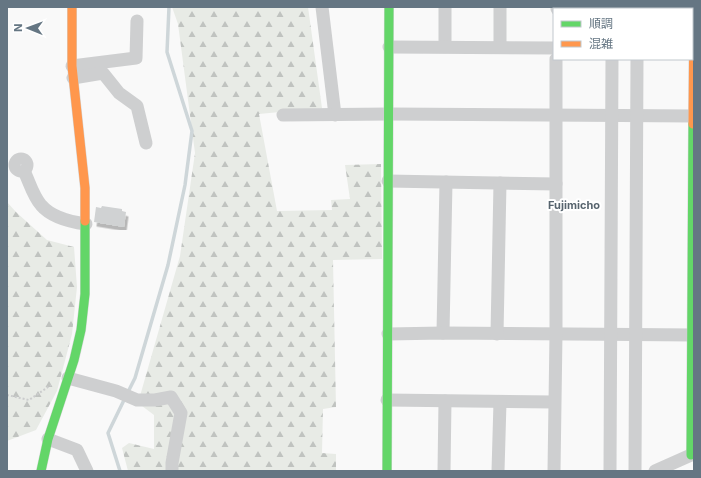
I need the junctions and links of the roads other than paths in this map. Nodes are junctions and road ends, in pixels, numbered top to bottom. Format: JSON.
{"nodes":[{"id":1,"x":72,"y":7,"type":"edge"},
{"id":2,"x":322,"y":7,"type":"edge"},
{"id":3,"x":389,"y":7,"type":"edge"},
{"id":4,"x":445,"y":7,"type":"edge"},
{"id":5,"x":500,"y":7,"type":"edge"},
{"id":6,"x":694,"y":7,"type":"edge"},
{"id":7,"x":137,"y":21,"type":"dead end"},
{"id":8,"x":445,"y":46,"type":"junction"},
{"id":9,"x":389,"y":47,"type":"junction"},
{"id":10,"x":500,"y":47,"type":"junction"},
{"id":11,"x":553,"y":48,"type":"edge"},
{"id":12,"x":556,"y":60,"type":"edge"},
{"id":13,"x":612,"y":60,"type":"edge"},
{"id":14,"x":637,"y":60,"type":"edge"},
{"id":15,"x":72,"y":72,"type":"junction"},
{"id":16,"x":390,"y":114,"type":"junction"},
{"id":17,"x":283,"y":115,"type":"dead end"},
{"id":18,"x":335,"y":115,"type":"junction"},
{"id":19,"x":556,"y":115,"type":"junction"},
{"id":20,"x":612,"y":115,"type":"junction"},
{"id":21,"x":637,"y":115,"type":"junction"},
{"id":22,"x":693,"y":116,"type":"edge"},
{"id":23,"x":146,"y":143,"type":"dead end"},
{"id":24,"x":24,"y":171,"type":"dead end"},
{"id":25,"x":388,"y":181,"type":"junction"},
{"id":26,"x":446,"y":182,"type":"junction"},
{"id":27,"x":500,"y":183,"type":"junction"},
{"id":28,"x":556,"y":184,"type":"junction"},
{"id":29,"x":86,"y":224,"type":"junction"},
{"id":30,"x":443,"y":333,"type":"junction"},
{"id":31,"x":388,"y":334,"type":"junction"},
{"id":32,"x":497,"y":334,"type":"junction"},
{"id":33,"x":556,"y":334,"type":"junction"},
{"id":34,"x":610,"y":334,"type":"junction"},
{"id":35,"x":636,"y":334,"type":"junction"},
{"id":36,"x":693,"y":335,"type":"edge"},
{"id":37,"x":68,"y":378,"type":"junction"},
{"id":38,"x":387,"y":400,"type":"junction"},
{"id":39,"x":445,"y":401,"type":"junction"},
{"id":40,"x":500,"y":402,"type":"junction"},
{"id":41,"x":554,"y":402,"type":"junction"},
{"id":42,"x":48,"y":439,"type":"junction"},
{"id":43,"x":692,"y":452,"type":"edge"},
{"id":44,"x":41,"y":471,"type":"edge"},
{"id":45,"x":87,"y":471,"type":"edge"},
{"id":46,"x":172,"y":471,"type":"edge"},
{"id":47,"x":387,"y":471,"type":"edge"},
{"id":48,"x":444,"y":471,"type":"edge"},
{"id":49,"x":498,"y":471,"type":"edge"},
{"id":50,"x":554,"y":471,"type":"edge"},
{"id":51,"x":610,"y":471,"type":"edge"},
{"id":52,"x":635,"y":471,"type":"edge"},
{"id":53,"x":655,"y":471,"type":"edge"}],
"edges":[{"from":1,"to":15,"type":"street"},
{"from":2,"to":18,"type":"street"},
{"from":3,"to":9,"type":"street"},
{"from":4,"to":8,"type":"street"},
{"from":5,"to":10,"type":"street"},
{"from":6,"to":22,"type":"street"},
{"from":7,"to":15,"type":"street"},
{"from":8,"to":9,"type":"street"},
{"from":8,"to":10,"type":"street"},
{"from":9,"to":16,"type":"street"},
{"from":10,"to":11,"type":"street"},
{"from":12,"to":19,"type":"street"},
{"from":13,"to":20,"type":"street"},
{"from":14,"to":21,"type":"street"},
{"from":15,"to":23,"type":"street"},
{"from":15,"to":29,"type":"street"},
{"from":16,"to":18,"type":"street"},
{"from":16,"to":19,"type":"street"},
{"from":16,"to":25,"type":"street"},
{"from":17,"to":18,"type":"street"},
{"from":19,"to":20,"type":"street"},
{"from":19,"to":28,"type":"street"},
{"from":20,"to":21,"type":"street"},
{"from":20,"to":34,"type":"street"},
{"from":21,"to":22,"type":"street"},
{"from":21,"to":35,"type":"street"},
{"from":22,"to":36,"type":"street"},
{"from":24,"to":29,"type":"street"},
{"from":25,"to":26,"type":"street"},
{"from":25,"to":31,"type":"street"},
{"from":26,"to":27,"type":"street"},
{"from":26,"to":30,"type":"street"},
{"from":27,"to":28,"type":"street"},
{"from":27,"to":32,"type":"street"},
{"from":28,"to":33,"type":"street"},
{"from":29,"to":37,"type":"street"},
{"from":30,"to":31,"type":"street"},
{"from":30,"to":32,"type":"street"},
{"from":31,"to":38,"type":"street"},
{"from":32,"to":33,"type":"street"},
{"from":33,"to":34,"type":"street"},
{"from":33,"to":41,"type":"street"},
{"from":34,"to":35,"type":"street"},
{"from":34,"to":51,"type":"street"},
{"from":35,"to":36,"type":"street"},
{"from":35,"to":52,"type":"street"},
{"from":36,"to":43,"type":"street"},
{"from":37,"to":42,"type":"street"},
{"from":37,"to":46,"type":"street"},
{"from":38,"to":39,"type":"street"},
{"from":38,"to":47,"type":"street"},
{"from":39,"to":40,"type":"street"},
{"from":39,"to":48,"type":"street"},
{"from":40,"to":41,"type":"street"},
{"from":40,"to":49,"type":"street"},
{"from":41,"to":50,"type":"street"},
{"from":42,"to":44,"type":"street"},
{"from":42,"to":45,"type":"street"},
{"from":43,"to":53,"type":"street"}]}
